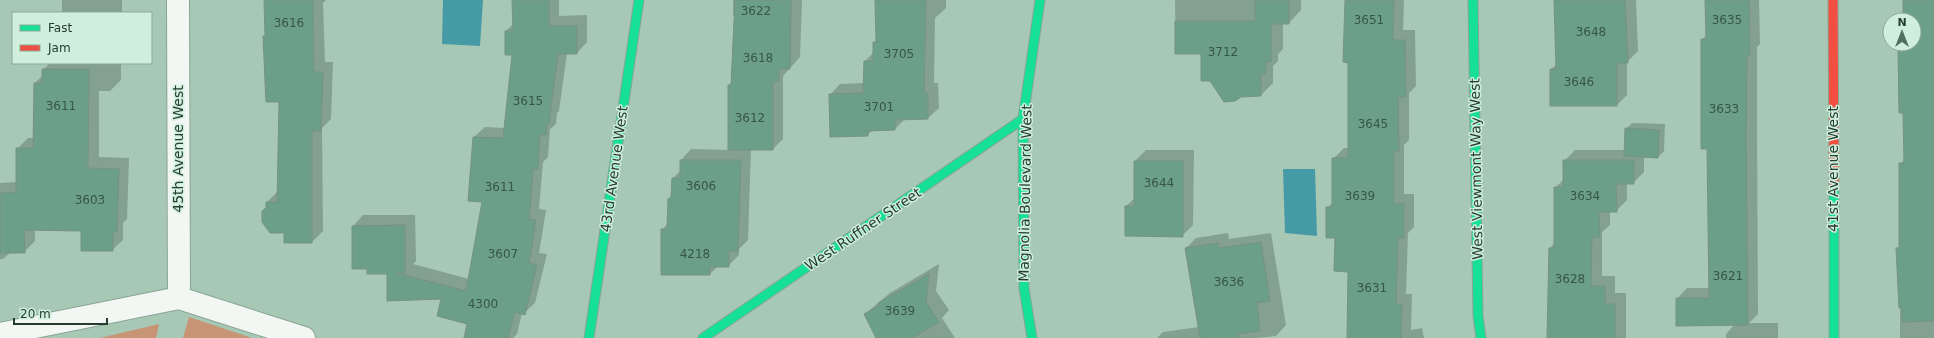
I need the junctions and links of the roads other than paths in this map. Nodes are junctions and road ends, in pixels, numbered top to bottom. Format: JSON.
{"nodes":[{"id":1,"x":178,"y":0,"type":"edge"},
{"id":2,"x":639,"y":0,"type":"edge"},
{"id":3,"x":1040,"y":0,"type":"edge"},
{"id":4,"x":1473,"y":0,"type":"edge"},
{"id":5,"x":1832,"y":0,"type":"edge"},
{"id":6,"x":1023,"y":119,"type":"junction"},
{"id":7,"x":179,"y":298,"type":"junction"},
{"id":8,"x":0,"y":334,"type":"edge"},
{"id":9,"x":304,"y":338,"type":"edge"},
{"id":10,"x":589,"y":338,"type":"edge"},
{"id":11,"x":703,"y":338,"type":"edge"},
{"id":12,"x":1032,"y":338,"type":"edge"},
{"id":13,"x":1481,"y":338,"type":"edge"},
{"id":14,"x":1834,"y":338,"type":"edge"}],
"edges":[{"from":1,"to":7,"type":"street","name":"45th Avenue West"},
{"from":2,"to":10,"type":"street","name":"43rd Avenue West"},
{"from":3,"to":6,"type":"street","name":"Magnolia Boulevard West"},
{"from":4,"to":13,"type":"street","name":"West Viewmont Way West"},
{"from":5,"to":14,"type":"street","name":"41st Avenue West"},
{"from":6,"to":11,"type":"street","name":"West Ruffner Street"},
{"from":6,"to":12,"type":"street","name":"Magnolia Boulevard West"},
{"from":7,"to":8,"type":"street"},
{"from":7,"to":9,"type":"street"}]}
